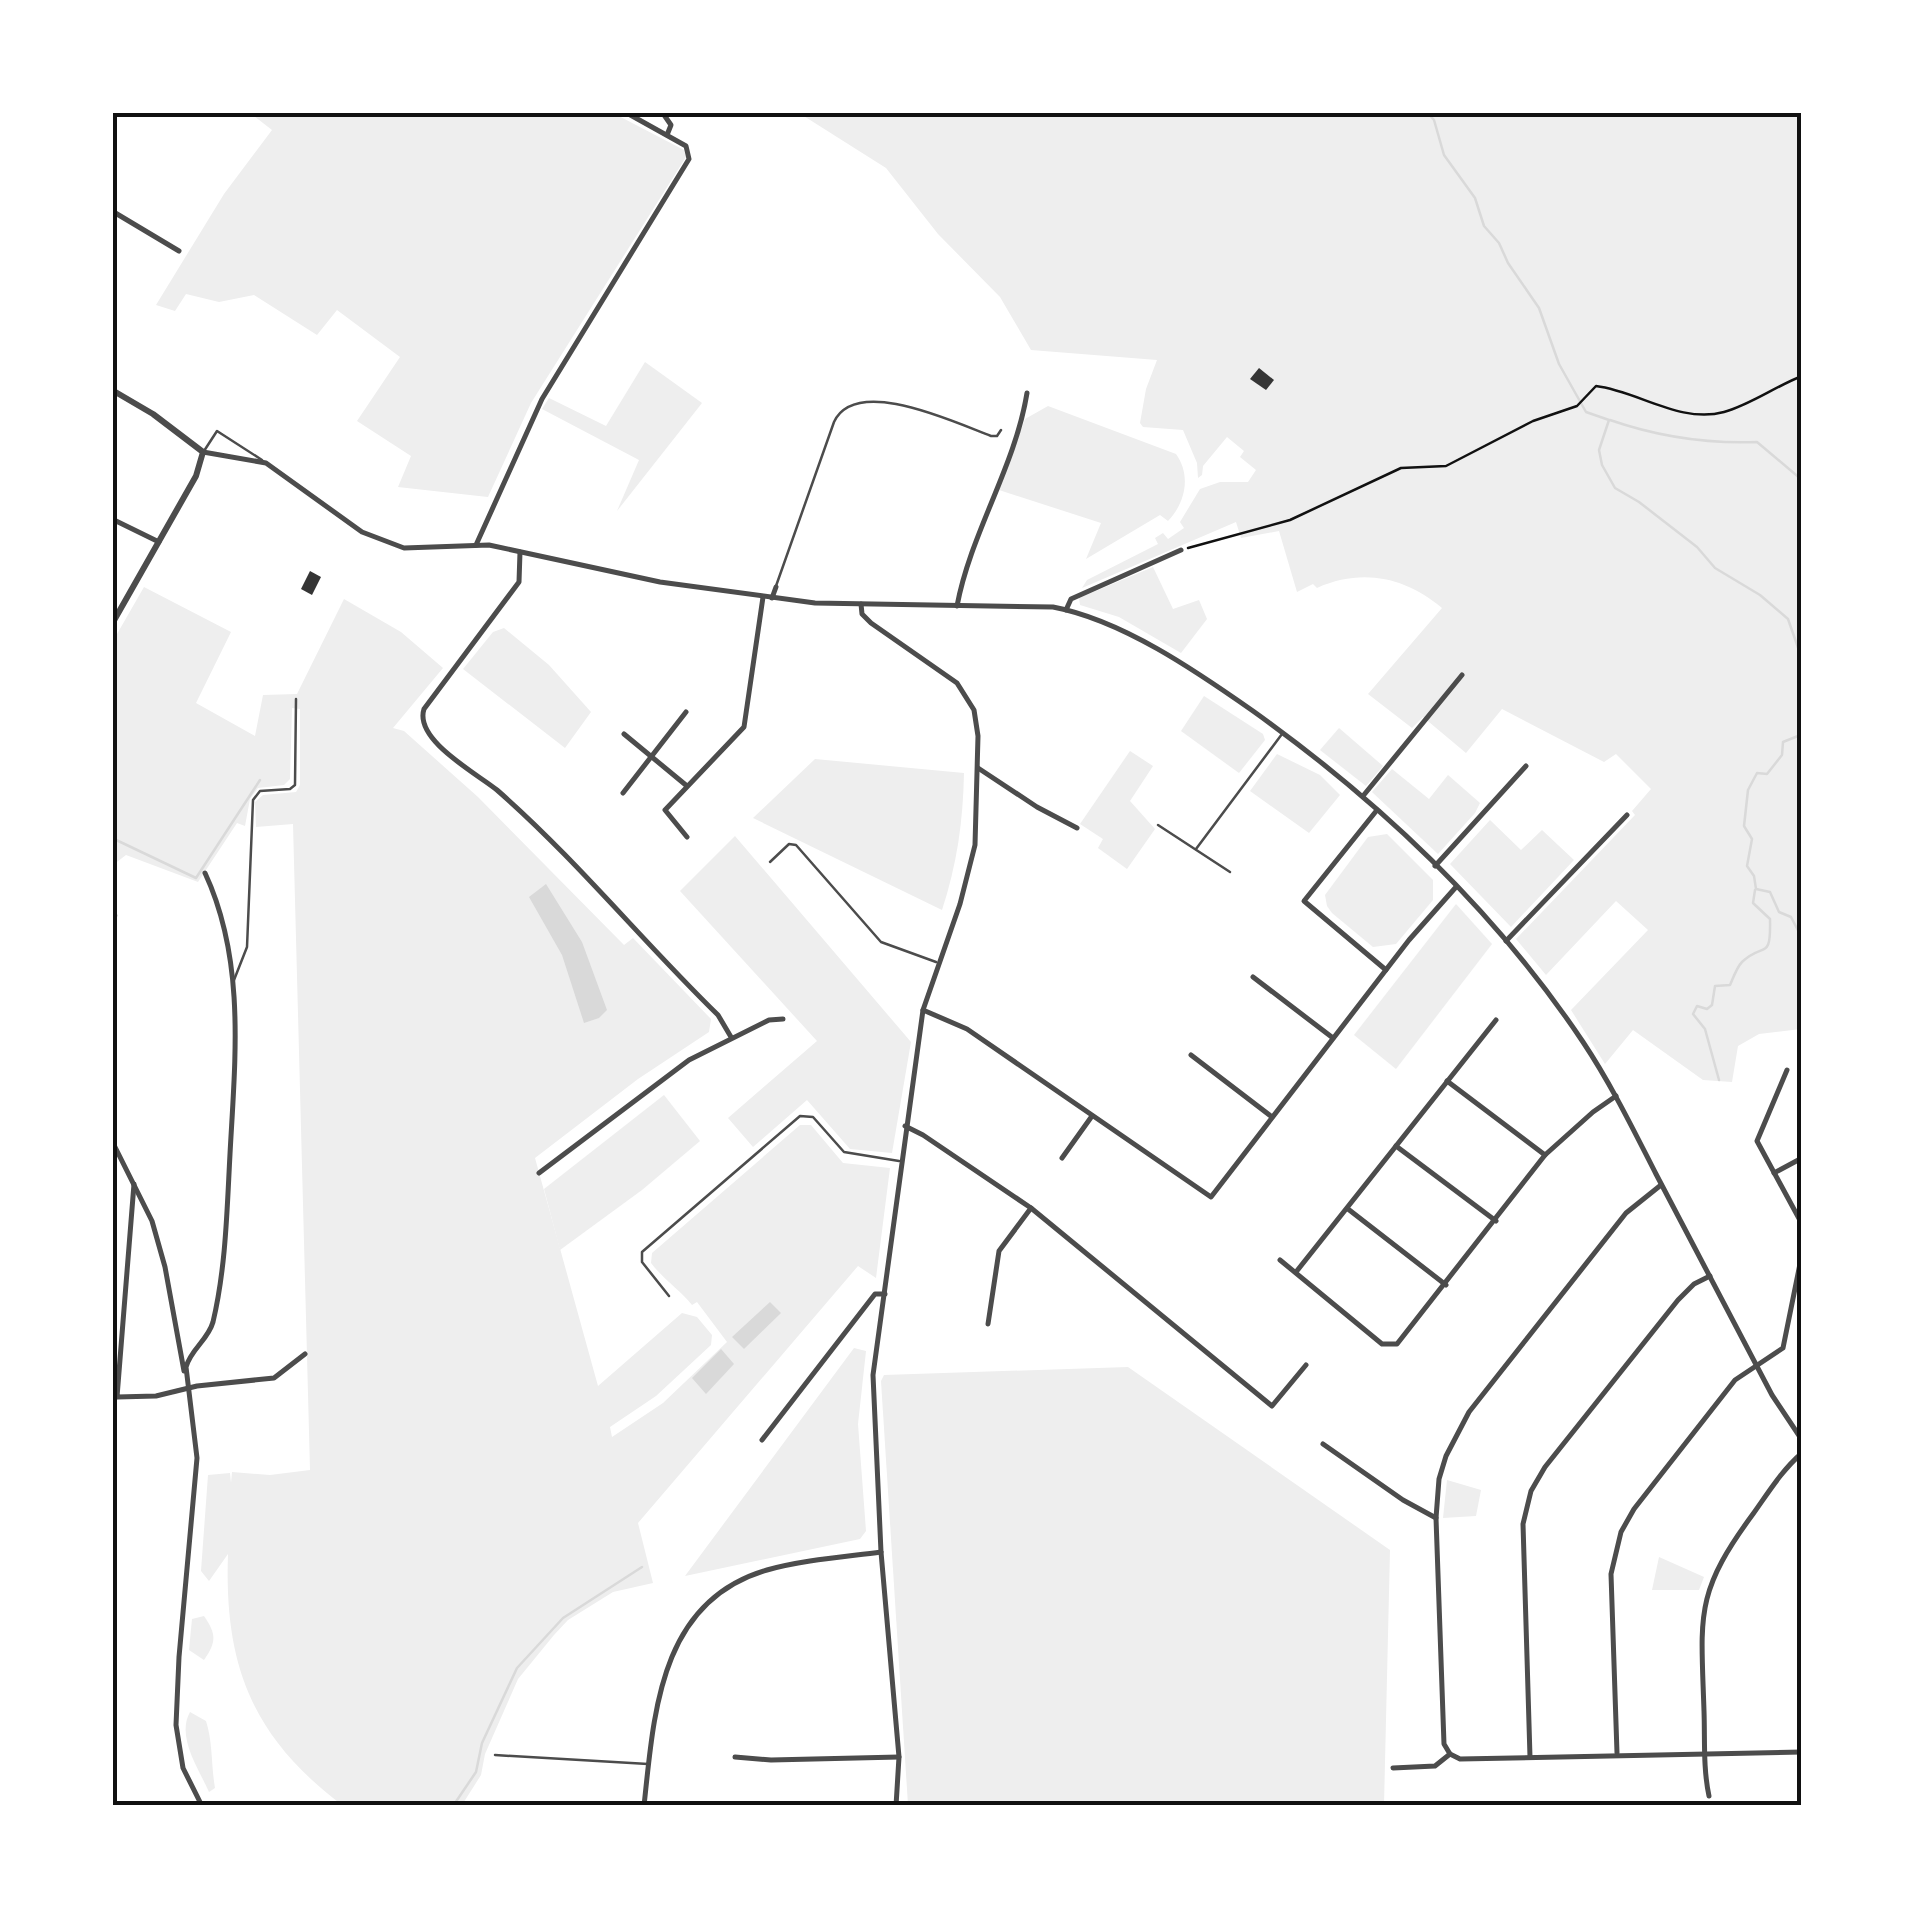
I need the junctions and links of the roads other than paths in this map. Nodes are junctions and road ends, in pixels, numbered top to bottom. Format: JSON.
{"nodes":[{"id":1,"x":626,"y":112,"type":"edge"},
{"id":2,"x":662,"y":112,"type":"edge"},
{"id":3,"x":667,"y":135,"type":"junction"},
{"id":4,"x":112,"y":211,"type":"edge"},
{"id":5,"x":178,"y":251,"type":"dead end"},
{"id":6,"x":112,"y":390,"type":"edge"},
{"id":7,"x":1027,"y":392,"type":"dead end"},
{"id":8,"x":1001,"y":430,"type":"dead end"},
{"id":9,"x":235,"y":442,"type":"junction"},
{"id":10,"x":203,"y":452,"type":"junction"},
{"id":11,"x":235,"y":456,"type":"junction"},
{"id":12,"x":266,"y":463,"type":"junction"},
{"id":13,"x":112,"y":519,"type":"edge"},
{"id":14,"x":159,"y":543,"type":"junction"},
{"id":15,"x":476,"y":545,"type":"junction"},
{"id":16,"x":1182,"y":550,"type":"road end"},
{"id":17,"x":520,"y":552,"type":"junction"},
{"id":18,"x":776,"y":587,"type":"joint"},
{"id":19,"x":763,"y":597,"type":"junction"},
{"id":20,"x":772,"y":598,"type":"junction"},
{"id":21,"x":861,"y":604,"type":"junction"},
{"id":22,"x":957,"y":606,"type":"junction"},
{"id":23,"x":1066,"y":610,"type":"junction"},
{"id":24,"x":112,"y":624,"type":"edge"},
{"id":25,"x":1462,"y":675,"type":"dead end"},
{"id":26,"x":1452,"y":688,"type":"junction"},
{"id":27,"x":1462,"y":695,"type":"dead end"},
{"id":28,"x":296,"y":699,"type":"dead end"},
{"id":29,"x":686,"y":712,"type":"dead end"},
{"id":30,"x":1282,"y":733,"type":"junction"},
{"id":31,"x":624,"y":734,"type":"dead end"},
{"id":32,"x":652,"y":757,"type":"junction"},
{"id":33,"x":1526,"y":766,"type":"dead end"},
{"id":34,"x":978,"y":768,"type":"junction"},
{"id":35,"x":687,"y":786,"type":"junction"},
{"id":36,"x":623,"y":793,"type":"dead end"},
{"id":37,"x":1363,"y":796,"type":"junction"},
{"id":38,"x":1377,"y":810,"type":"junction"},
{"id":39,"x":1627,"y":815,"type":"dead end"},
{"id":40,"x":1158,"y":825,"type":"dead end"},
{"id":41,"x":1077,"y":828,"type":"dead end"},
{"id":42,"x":687,"y":836,"type":"dead end"},
{"id":43,"x":1196,"y":849,"type":"junction"},
{"id":44,"x":770,"y":862,"type":"dead end"},
{"id":45,"x":1435,"y":866,"type":"junction"},
{"id":46,"x":1230,"y":872,"type":"dead end"},
{"id":47,"x":205,"y":874,"type":"dead end"},
{"id":48,"x":1456,"y":887,"type":"junction"},
{"id":49,"x":116,"y":915,"type":"dead end"},
{"id":50,"x":1506,"y":941,"type":"junction"},
{"id":51,"x":112,"y":950,"type":"edge"},
{"id":52,"x":937,"y":962,"type":"junction"},
{"id":53,"x":1386,"y":970,"type":"junction"},
{"id":54,"x":1253,"y":976,"type":"dead end"},
{"id":55,"x":234,"y":982,"type":"junction"},
{"id":56,"x":922,"y":1010,"type":"junction"},
{"id":57,"x":783,"y":1019,"type":"dead end"},
{"id":58,"x":1496,"y":1020,"type":"dead end"},
{"id":59,"x":731,"y":1037,"type":"junction"},
{"id":60,"x":1333,"y":1038,"type":"junction"},
{"id":61,"x":1192,"y":1055,"type":"dead end"},
{"id":62,"x":1787,"y":1070,"type":"dead end"},
{"id":63,"x":1447,"y":1082,"type":"junction"},
{"id":64,"x":1616,"y":1096,"type":"junction"},
{"id":65,"x":1092,"y":1116,"type":"junction"},
{"id":66,"x":1272,"y":1117,"type":"junction"},
{"id":67,"x":905,"y":1126,"type":"junction"},
{"id":68,"x":112,"y":1141,"type":"edge"},
{"id":69,"x":1396,"y":1146,"type":"junction"},
{"id":70,"x":1545,"y":1155,"type":"junction"},
{"id":71,"x":1062,"y":1158,"type":"dead end"},
{"id":72,"x":1802,"y":1158,"type":"edge"},
{"id":73,"x":901,"y":1161,"type":"junction"},
{"id":74,"x":539,"y":1173,"type":"dead end"},
{"id":75,"x":1774,"y":1173,"type":"junction"},
{"id":76,"x":134,"y":1184,"type":"junction"},
{"id":77,"x":1662,"y":1184,"type":"junction"},
{"id":78,"x":1031,"y":1208,"type":"junction"},
{"id":79,"x":1348,"y":1209,"type":"junction"},
{"id":80,"x":1496,"y":1221,"type":"junction"},
{"id":81,"x":1802,"y":1224,"type":"edge"},
{"id":82,"x":1802,"y":1254,"type":"edge"},
{"id":83,"x":1280,"y":1260,"type":"dead end"},
{"id":84,"x":1296,"y":1272,"type":"junction"},
{"id":85,"x":1710,"y":1276,"type":"junction"},
{"id":86,"x":1446,"y":1285,"type":"junction"},
{"id":87,"x":885,"y":1294,"type":"junction"},
{"id":88,"x":669,"y":1296,"type":"dead end"},
{"id":89,"x":988,"y":1324,"type":"dead end"},
{"id":90,"x":305,"y":1354,"type":"dead end"},
{"id":91,"x":1756,"y":1365,"type":"junction"},
{"id":92,"x":1306,"y":1366,"type":"dead end"},
{"id":93,"x":187,"y":1389,"type":"junction"},
{"id":94,"x":116,"y":1396,"type":"junction"},
{"id":95,"x":112,"y":1440,"type":"edge"},
{"id":96,"x":762,"y":1440,"type":"dead end"},
{"id":97,"x":1802,"y":1440,"type":"edge"},
{"id":98,"x":1322,"y":1444,"type":"dead end"},
{"id":99,"x":1802,"y":1453,"type":"edge"},
{"id":100,"x":1436,"y":1518,"type":"junction"},
{"id":101,"x":881,"y":1552,"type":"junction"},
{"id":102,"x":1802,"y":1648,"type":"edge"},
{"id":103,"x":1801,"y":1752,"type":"edge"},
{"id":104,"x":495,"y":1754,"type":"dead end"},
{"id":105,"x":1450,"y":1754,"type":"junction"},
{"id":106,"x":1617,"y":1754,"type":"junction"},
{"id":107,"x":1705,"y":1754,"type":"junction"},
{"id":108,"x":736,"y":1756,"type":"dead end"},
{"id":109,"x":899,"y":1757,"type":"junction"},
{"id":110,"x":1530,"y":1757,"type":"junction"},
{"id":111,"x":648,"y":1764,"type":"junction"},
{"id":112,"x":1393,"y":1768,"type":"dead end"},
{"id":113,"x":1709,"y":1796,"type":"dead end"},
{"id":114,"x":202,"y":1806,"type":"edge"},
{"id":115,"x":644,"y":1806,"type":"edge"},
{"id":116,"x":896,"y":1806,"type":"edge"}],
"edges":[{"from":1,"to":3,"type":"street"},
{"from":2,"to":3,"type":"street"},
{"from":3,"to":15,"type":"street"},
{"from":4,"to":5,"type":"street"},
{"from":6,"to":10,"type":"street"},
{"from":7,"to":22,"type":"street"},
{"from":8,"to":18,"type":"lane"},
{"from":9,"to":10,"type":"lane"},
{"from":9,"to":11,"type":"lane"},
{"from":9,"to":12,"type":"lane"},
{"from":10,"to":11,"type":"street"},
{"from":10,"to":14,"type":"street"},
{"from":11,"to":12,"type":"street"},
{"from":12,"to":15,"type":"street"},
{"from":13,"to":14,"type":"street"},
{"from":14,"to":24,"type":"street"},
{"from":15,"to":17,"type":"street"},
{"from":16,"to":23,"type":"street"},
{"from":17,"to":19,"type":"street"},
{"from":17,"to":59,"type":"street"},
{"from":18,"to":20,"type":"street"},
{"from":19,"to":20,"type":"street"},
{"from":19,"to":35,"type":"street"},
{"from":20,"to":21,"type":"street"},
{"from":21,"to":22,"type":"street"},
{"from":21,"to":34,"type":"street"},
{"from":22,"to":23,"type":"street"},
{"from":23,"to":30,"type":"street"},
{"from":25,"to":26,"type":"street"},
{"from":26,"to":27,"type":"street"},
{"from":26,"to":37,"type":"street"},
{"from":28,"to":55,"type":"lane"},
{"from":29,"to":32,"type":"street"},
{"from":30,"to":37,"type":"street"},
{"from":30,"to":43,"type":"lane"},
{"from":31,"to":32,"type":"street"},
{"from":32,"to":35,"type":"street"},
{"from":32,"to":36,"type":"street"},
{"from":33,"to":45,"type":"street"},
{"from":34,"to":41,"type":"street"},
{"from":34,"to":52,"type":"street"},
{"from":35,"to":42,"type":"street"},
{"from":37,"to":38,"type":"street"},
{"from":38,"to":45,"type":"street"},
{"from":38,"to":53,"type":"street"},
{"from":39,"to":50,"type":"street"},
{"from":40,"to":43,"type":"lane"},
{"from":43,"to":46,"type":"lane"},
{"from":44,"to":52,"type":"lane"},
{"from":45,"to":48,"type":"street"},
{"from":47,"to":55,"type":"street"},
{"from":48,"to":50,"type":"street"},
{"from":48,"to":53,"type":"street"},
{"from":49,"to":51,"type":"lane"},
{"from":50,"to":64,"type":"street"},
{"from":52,"to":56,"type":"street"},
{"from":53,"to":60,"type":"street"},
{"from":54,"to":60,"type":"street"},
{"from":55,"to":93,"type":"street"},
{"from":56,"to":65,"type":"street"},
{"from":56,"to":67,"type":"street"},
{"from":57,"to":59,"type":"street"},
{"from":58,"to":63,"type":"street"},
{"from":59,"to":74,"type":"street"},
{"from":60,"to":66,"type":"street"},
{"from":61,"to":66,"type":"street"},
{"from":62,"to":75,"type":"street"},
{"from":63,"to":69,"type":"street"},
{"from":63,"to":70,"type":"street"},
{"from":64,"to":70,"type":"street"},
{"from":64,"to":77,"type":"street"},
{"from":65,"to":66,"type":"street"},
{"from":65,"to":71,"type":"street"},
{"from":67,"to":73,"type":"street"},
{"from":67,"to":78,"type":"street"},
{"from":68,"to":76,"type":"street"},
{"from":69,"to":79,"type":"street"},
{"from":69,"to":80,"type":"street"},
{"from":70,"to":80,"type":"street"},
{"from":72,"to":75,"type":"street"},
{"from":73,"to":87,"type":"street"},
{"from":73,"to":88,"type":"lane"},
{"from":75,"to":81,"type":"street"},
{"from":76,"to":93,"type":"street"},
{"from":76,"to":94,"type":"street"},
{"from":77,"to":85,"type":"street"},
{"from":77,"to":100,"type":"street"},
{"from":78,"to":89,"type":"street"},
{"from":78,"to":92,"type":"street"},
{"from":79,"to":84,"type":"street"},
{"from":79,"to":86,"type":"street"},
{"from":80,"to":86,"type":"street"},
{"from":82,"to":91,"type":"street"},
{"from":83,"to":84,"type":"street"},
{"from":84,"to":86,"type":"street"},
{"from":85,"to":91,"type":"street"},
{"from":85,"to":110,"type":"street"},
{"from":87,"to":96,"type":"street"},
{"from":87,"to":101,"type":"street"},
{"from":90,"to":93,"type":"street"},
{"from":91,"to":97,"type":"street"},
{"from":91,"to":106,"type":"street"},
{"from":93,"to":94,"type":"street"},
{"from":93,"to":114,"type":"street"},
{"from":94,"to":95,"type":"lane"},
{"from":98,"to":100,"type":"street"},
{"from":99,"to":107,"type":"street"},
{"from":100,"to":105,"type":"street"},
{"from":101,"to":109,"type":"street"},
{"from":101,"to":111,"type":"street"},
{"from":102,"to":103,"type":"street"},
{"from":103,"to":107,"type":"street"},
{"from":104,"to":111,"type":"lane"},
{"from":105,"to":110,"type":"street"},
{"from":105,"to":112,"type":"street"},
{"from":106,"to":107,"type":"street"},
{"from":106,"to":110,"type":"street"},
{"from":107,"to":113,"type":"street"},
{"from":108,"to":109,"type":"street"},
{"from":109,"to":116,"type":"street"},
{"from":111,"to":115,"type":"street"}]}
